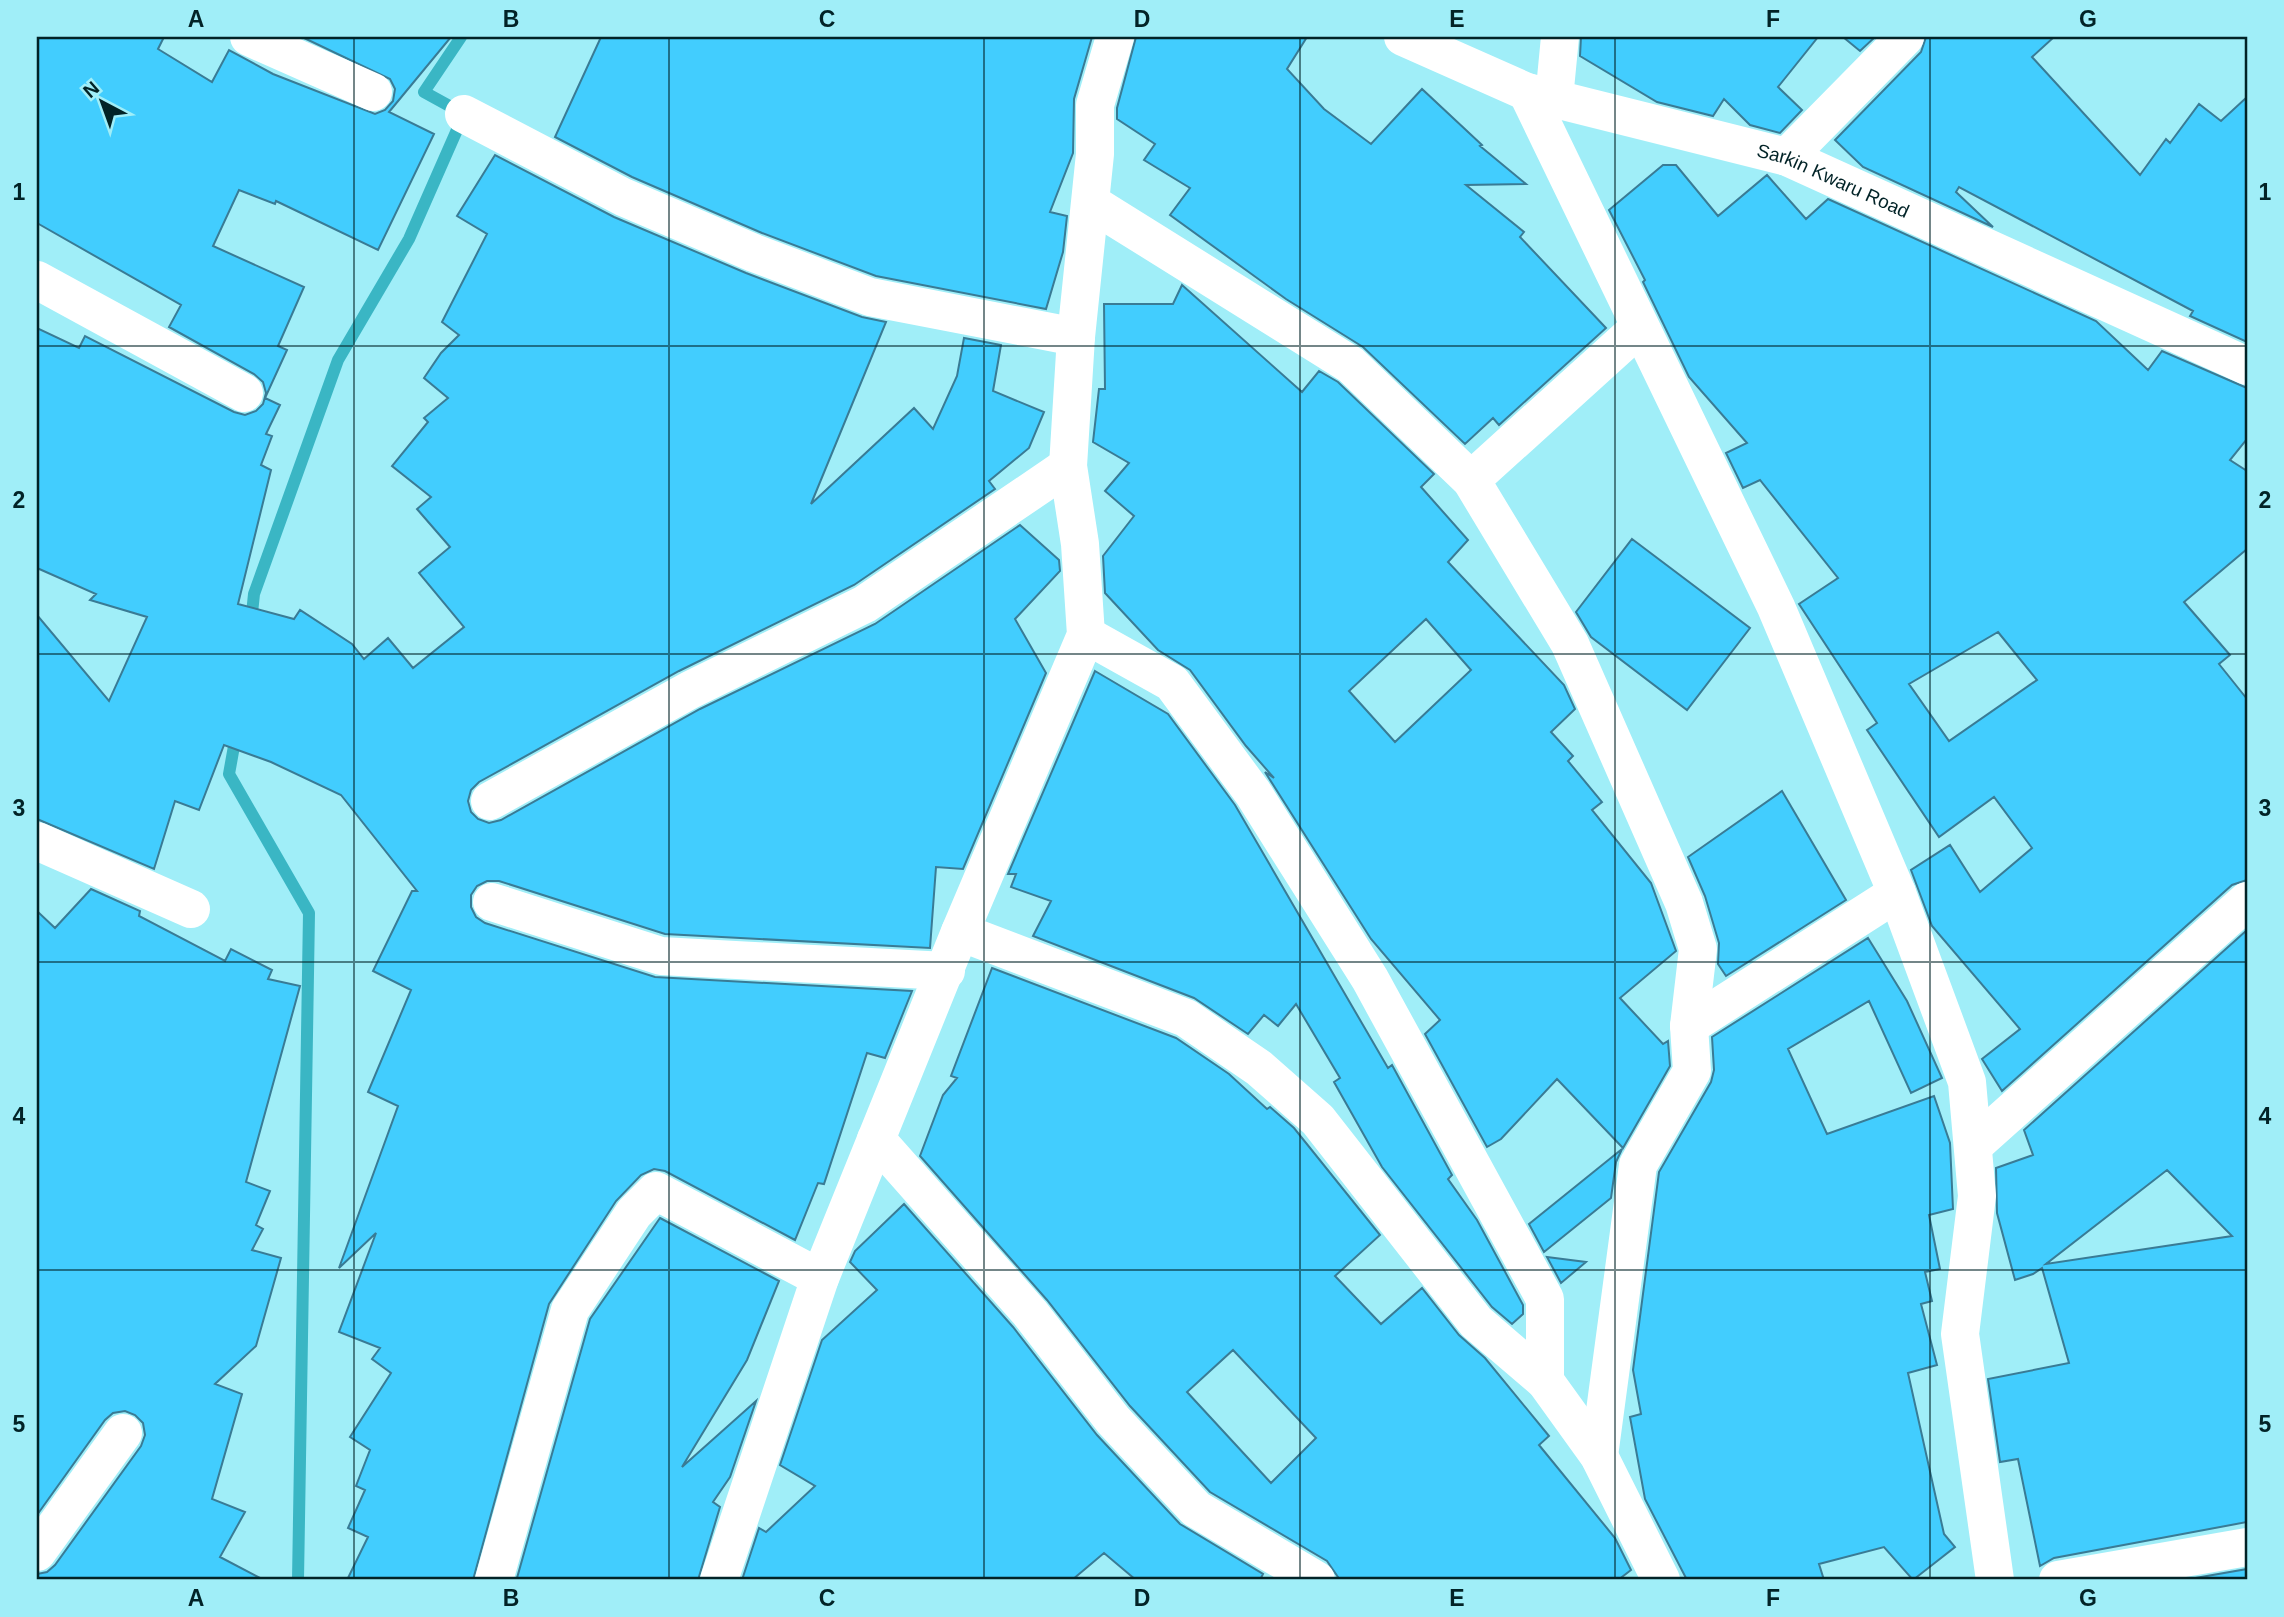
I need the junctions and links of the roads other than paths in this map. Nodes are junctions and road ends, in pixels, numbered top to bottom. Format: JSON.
{"nodes":[{"id":1,"x":249,"y":37,"type":"edge"},
{"id":2,"x":1115,"y":37,"type":"edge"},
{"id":3,"x":1403,"y":37,"type":"edge"},
{"id":4,"x":1560,"y":37,"type":"edge"},
{"id":5,"x":1905,"y":37,"type":"edge"},
{"id":6,"x":373,"y":92,"type":"dead end"},
{"id":7,"x":1540,"y":95,"type":"junction"},
{"id":8,"x":464,"y":114,"type":"dead end"},
{"id":9,"x":1787,"y":157,"type":"junction"},
{"id":10,"x":1091,"y":203,"type":"junction"},
{"id":11,"x":37,"y":280,"type":"edge"},
{"id":12,"x":1640,"y":327,"type":"junction"},
{"id":13,"x":1076,"y":337,"type":"junction"},
{"id":14,"x":2247,"y":366,"type":"edge"},
{"id":15,"x":244,"y":393,"type":"dead end"},
{"id":16,"x":1068,"y":466,"type":"junction"},
{"id":17,"x":1471,"y":480,"type":"junction"},
{"id":18,"x":1086,"y":635,"type":"junction"},
{"id":19,"x":490,"y":801,"type":"dead end"},
{"id":20,"x":37,"y":841,"type":"edge"},
{"id":21,"x":1898,"y":893,"type":"junction"},
{"id":22,"x":2247,"y":901,"type":"edge"},
{"id":23,"x":492,"y":902,"type":"dead end"},
{"id":24,"x":191,"y":909,"type":"dead end"},
{"id":25,"x":960,"y":932,"type":"junction"},
{"id":26,"x":946,"y":971,"type":"junction"},
{"id":27,"x":1689,"y":1026,"type":"junction"},
{"id":28,"x":876,"y":1139,"type":"junction"},
{"id":29,"x":1973,"y":1146,"type":"junction"},
{"id":30,"x":820,"y":1278,"type":"junction"},
{"id":31,"x":1545,"y":1381,"type":"junction"},
{"id":32,"x":123,"y":1433,"type":"dead end"},
{"id":33,"x":1599,"y":1456,"type":"junction"},
{"id":34,"x":2247,"y":1547,"type":"edge"},
{"id":35,"x":37,"y":1552,"type":"edge"},
{"id":36,"x":494,"y":1580,"type":"edge"},
{"id":37,"x":719,"y":1580,"type":"edge"},
{"id":38,"x":1316,"y":1580,"type":"edge"},
{"id":39,"x":1661,"y":1580,"type":"edge"},
{"id":40,"x":1995,"y":1580,"type":"edge"},
{"id":41,"x":2058,"y":1580,"type":"edge"}],
"edges":[{"from":1,"to":6,"type":"street"},
{"from":2,"to":10,"type":"street"},
{"from":3,"to":7,"type":"street","name":"Sarkin Kwaru Road"},
{"from":4,"to":7,"type":"street"},
{"from":5,"to":9,"type":"street"},
{"from":7,"to":9,"type":"street","name":"Sarkin Kwaru Road"},
{"from":7,"to":12,"type":"street"},
{"from":8,"to":13,"type":"street"},
{"from":9,"to":14,"type":"street","name":"Sarkin Kwaru Road"},
{"from":10,"to":13,"type":"street"},
{"from":10,"to":17,"type":"street"},
{"from":11,"to":15,"type":"street"},
{"from":12,"to":17,"type":"street"},
{"from":12,"to":21,"type":"street"},
{"from":13,"to":16,"type":"street"},
{"from":16,"to":18,"type":"street"},
{"from":16,"to":19,"type":"street"},
{"from":17,"to":27,"type":"street"},
{"from":18,"to":25,"type":"street"},
{"from":18,"to":31,"type":"street"},
{"from":20,"to":24,"type":"street"},
{"from":21,"to":27,"type":"street"},
{"from":21,"to":29,"type":"street"},
{"from":22,"to":29,"type":"street"},
{"from":23,"to":26,"type":"street"},
{"from":25,"to":26,"type":"street"},
{"from":25,"to":31,"type":"street"},
{"from":26,"to":28,"type":"street"},
{"from":27,"to":33,"type":"street"},
{"from":28,"to":30,"type":"street"},
{"from":28,"to":38,"type":"street"},
{"from":29,"to":40,"type":"street"},
{"from":30,"to":36,"type":"street"},
{"from":30,"to":37,"type":"street"},
{"from":31,"to":33,"type":"street"},
{"from":32,"to":35,"type":"street"},
{"from":33,"to":39,"type":"street"},
{"from":34,"to":41,"type":"street"}]}
